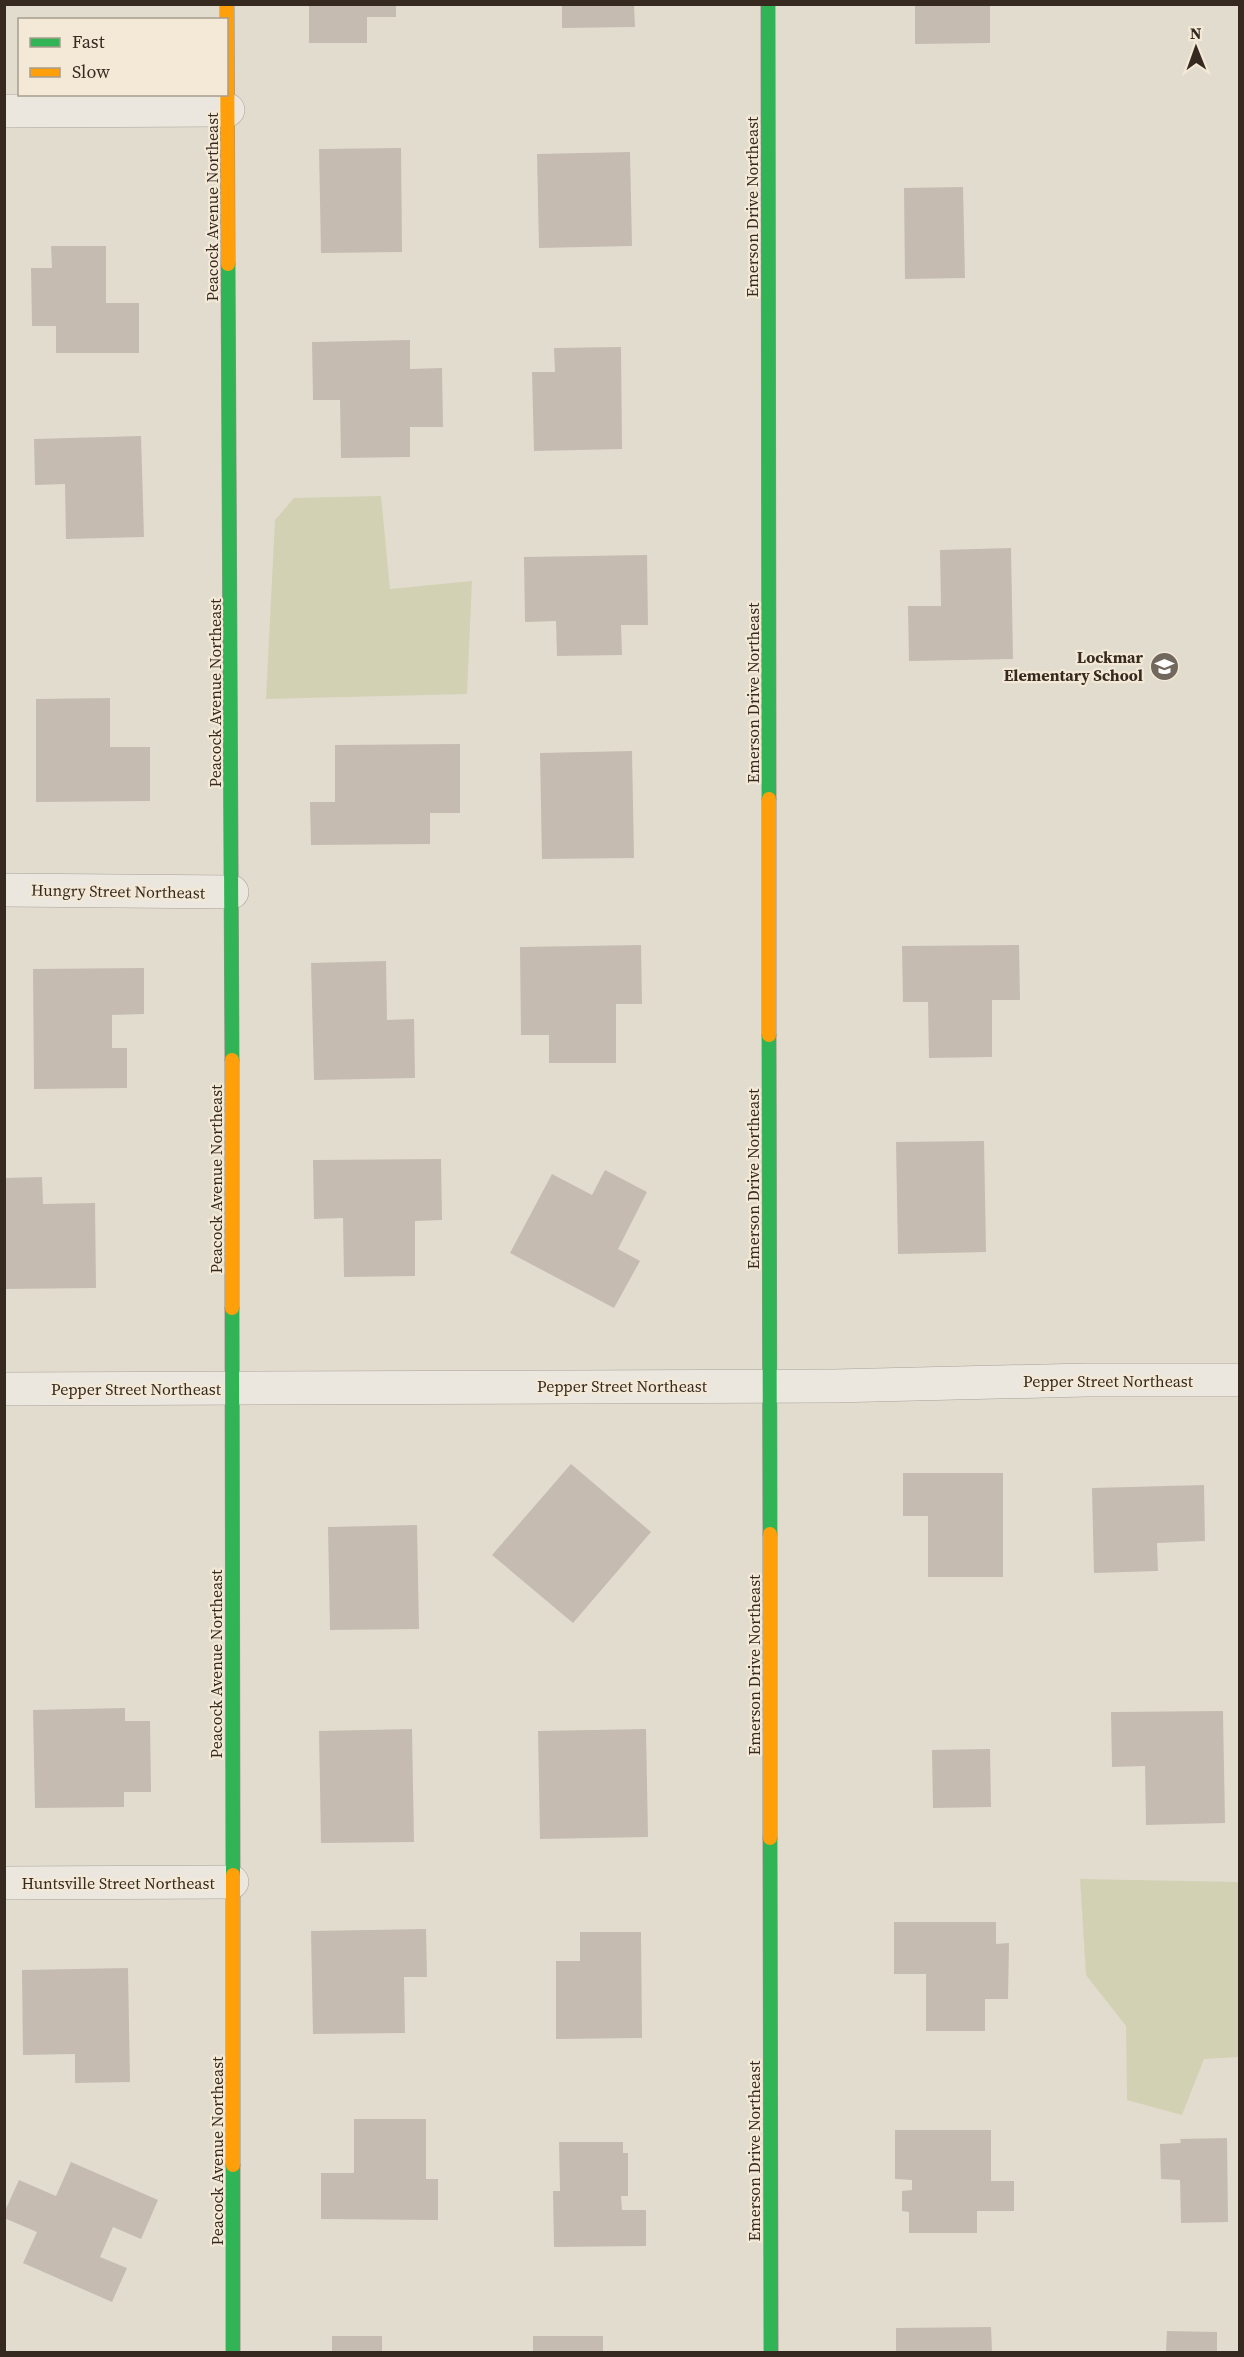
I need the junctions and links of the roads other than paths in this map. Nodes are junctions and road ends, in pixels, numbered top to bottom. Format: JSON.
{"nodes":[{"id":1,"x":768,"y":4,"type":"edge"},
{"id":2,"x":228,"y":96,"type":"edge"},
{"id":3,"x":228,"y":110,"type":"junction"},
{"id":4,"x":4,"y":111,"type":"edge"},
{"id":5,"x":4,"y":890,"type":"edge"},
{"id":6,"x":232,"y":892,"type":"junction"},
{"id":7,"x":1239,"y":1380,"type":"edge"},
{"id":8,"x":770,"y":1386,"type":"junction"},
{"id":9,"x":233,"y":1388,"type":"junction"},
{"id":10,"x":4,"y":1389,"type":"edge"},
{"id":11,"x":232,"y":1882,"type":"junction"},
{"id":12,"x":4,"y":1883,"type":"edge"},
{"id":13,"x":233,"y":2352,"type":"edge"},
{"id":14,"x":771,"y":2352,"type":"edge"}],
"edges":[{"from":1,"to":8,"type":"street","name":"Emerson Drive Northeast"},
{"from":2,"to":3,"type":"street","name":"Peacock Avenue Northeast"},
{"from":3,"to":4,"type":"street"},
{"from":3,"to":6,"type":"street","name":"Peacock Avenue Northeast"},
{"from":5,"to":6,"type":"street","name":"Hungry Street Northeast"},
{"from":6,"to":9,"type":"street","name":"Peacock Avenue Northeast"},
{"from":7,"to":8,"type":"street","name":"Pepper Street Northeast"},
{"from":8,"to":9,"type":"street","name":"Pepper Street Northeast"},
{"from":8,"to":14,"type":"street","name":"Emerson Drive Northeast"},
{"from":9,"to":10,"type":"street","name":"Pepper Street Northeast"},
{"from":9,"to":11,"type":"street","name":"Peacock Avenue Northeast"},
{"from":11,"to":12,"type":"street","name":"Huntsville Street Northeast"},
{"from":11,"to":13,"type":"street","name":"Peacock Avenue Northeast"}]}
